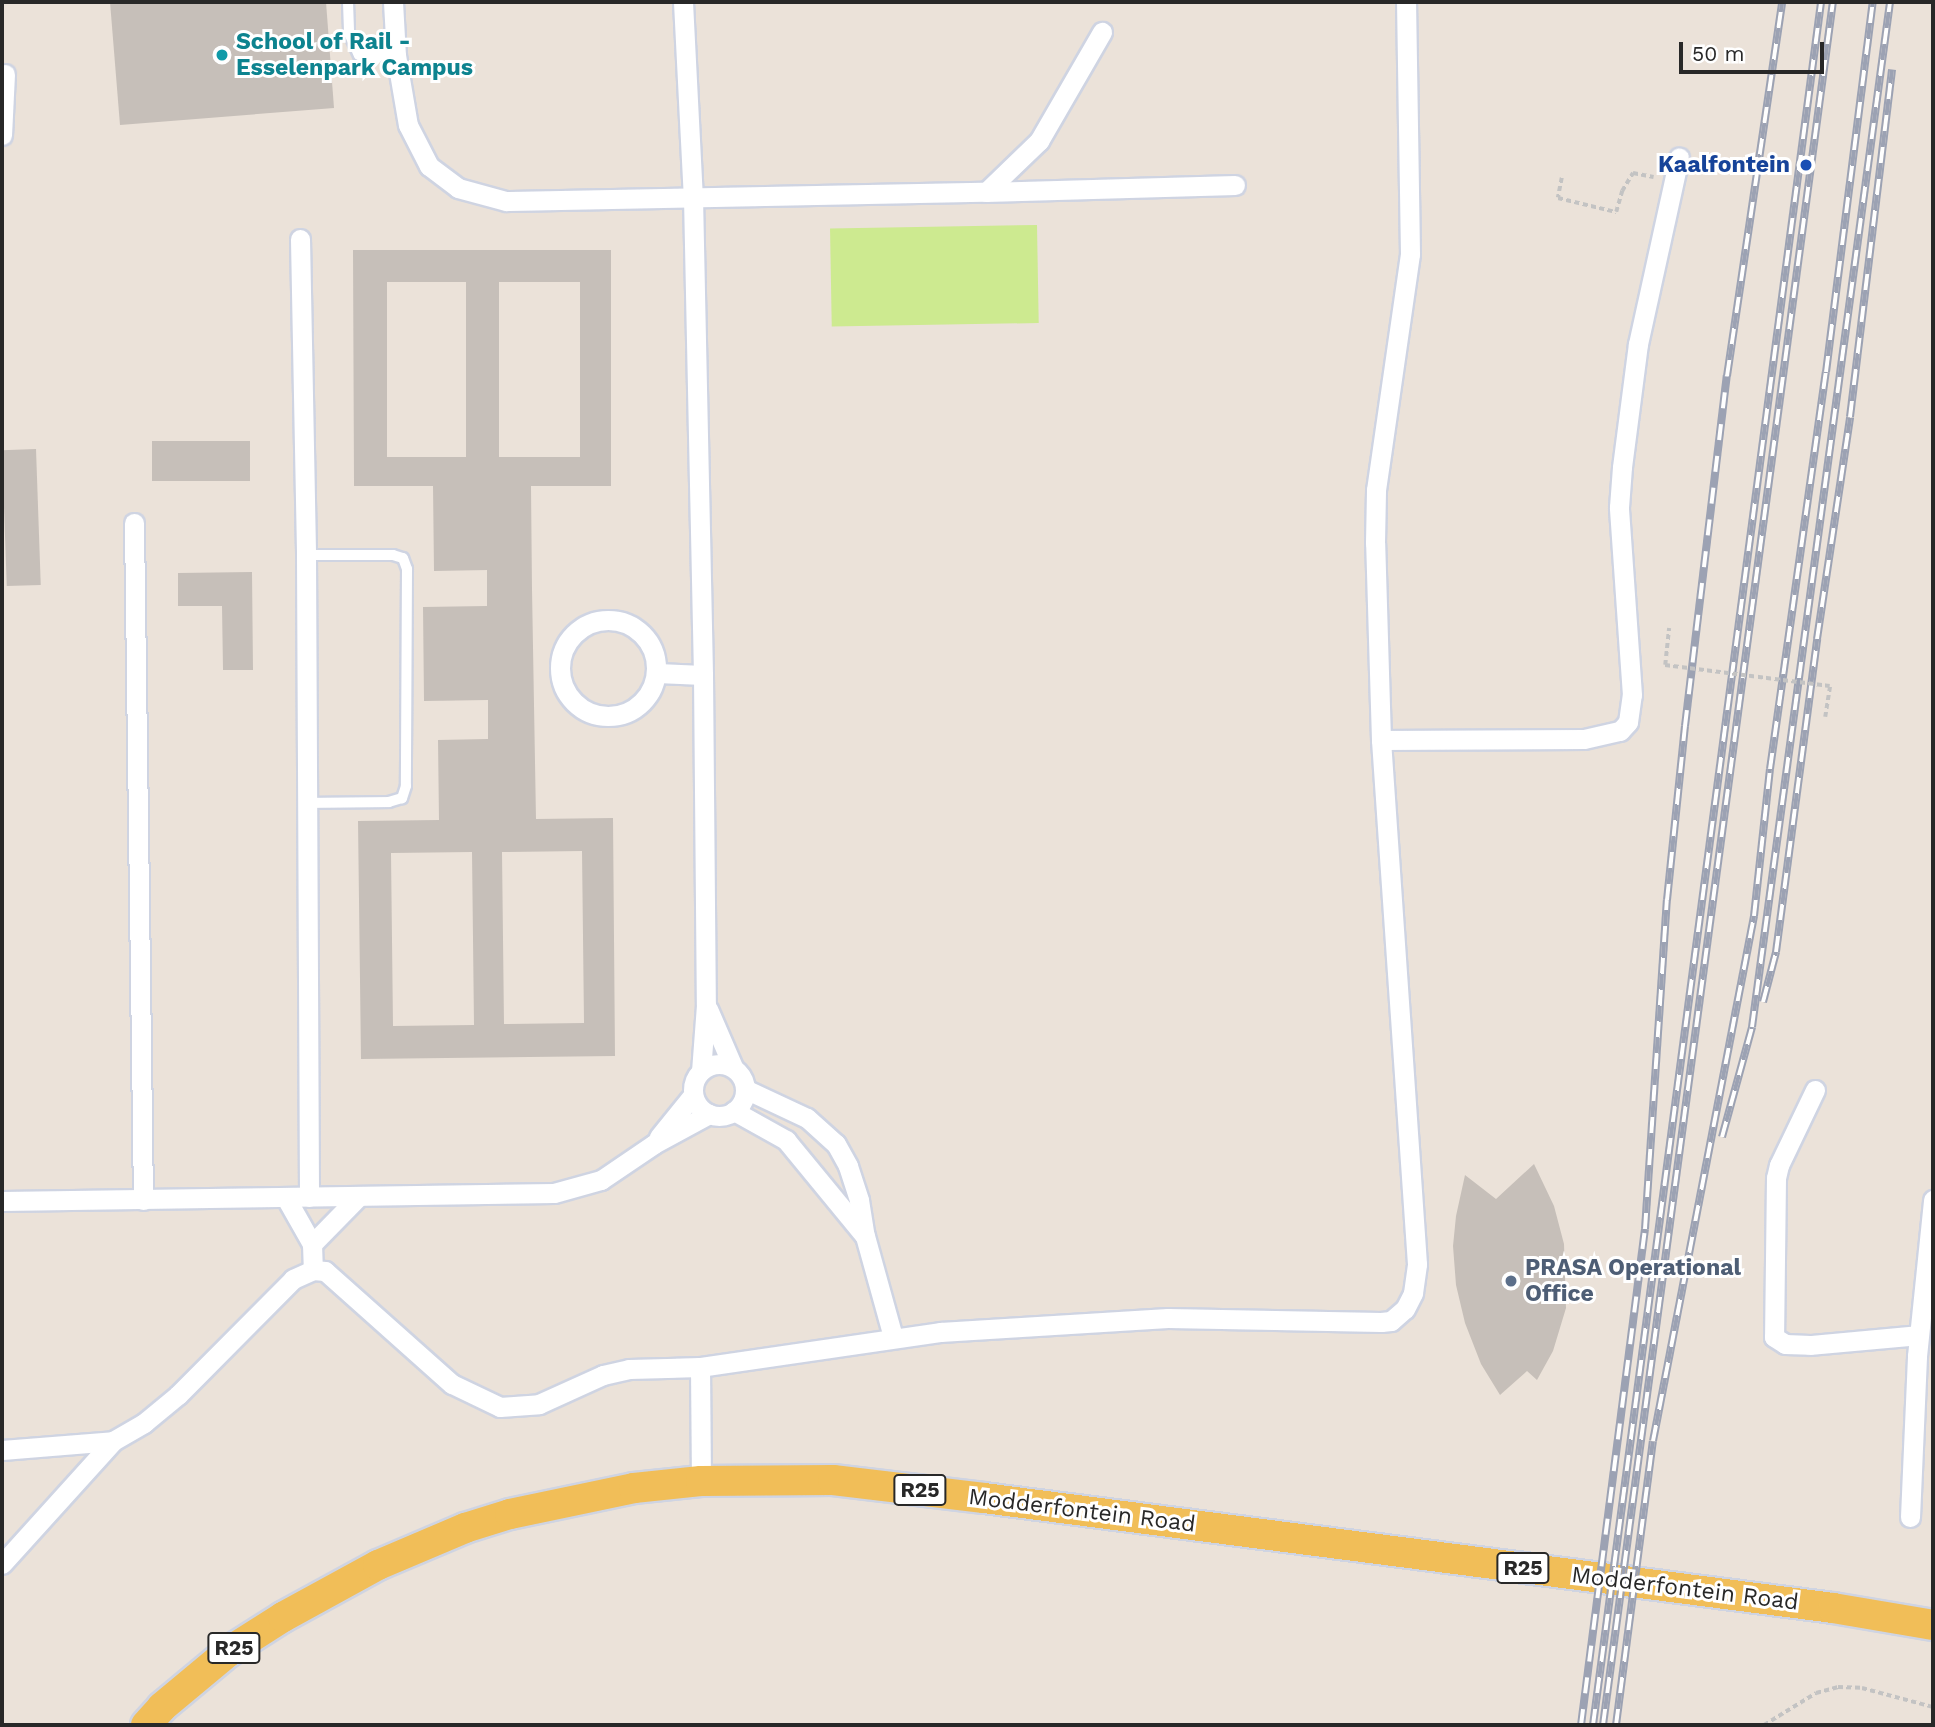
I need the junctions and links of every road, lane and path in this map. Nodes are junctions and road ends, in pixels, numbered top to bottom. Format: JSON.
{"nodes":[{"id":1,"x":348,"y":2,"type":"edge"},
{"id":2,"x":393,"y":2,"type":"edge"},
{"id":3,"x":683,"y":2,"type":"edge"},
{"id":4,"x":1406,"y":2,"type":"edge"},
{"id":5,"x":1102,"y":32,"type":"dead end"},
{"id":6,"x":396,"y":55,"type":"junction"},
{"id":7,"x":5,"y":74,"type":"dead end"},
{"id":8,"x":2,"y":135,"type":"edge"},
{"id":9,"x":1679,"y":156,"type":"dead end"},
{"id":10,"x":1562,"y":178,"type":"dead end"},
{"id":11,"x":1675,"y":180,"type":"junction"},
{"id":12,"x":1235,"y":185,"type":"dead end"},
{"id":13,"x":986,"y":192,"type":"junction"},
{"id":14,"x":693,"y":198,"type":"junction"},
{"id":15,"x":300,"y":239,"type":"dead end"},
{"id":16,"x":134,"y":523,"type":"dead end"},
{"id":17,"x":306,"y":555,"type":"junction"},
{"id":18,"x":1670,"y":628,"type":"dead end"},
{"id":19,"x":657,"y":673,"type":"junction"},
{"id":20,"x":703,"y":675,"type":"junction"},
{"id":21,"x":1825,"y":717,"type":"dead end"},
{"id":22,"x":1381,"y":740,"type":"junction"},
{"id":23,"x":307,"y":803,"type":"junction"},
{"id":24,"x":706,"y":1004,"type":"junction"},
{"id":25,"x":733,"y":1068,"type":"junction"},
{"id":26,"x":701,"y":1071,"type":"junction"},
{"id":27,"x":745,"y":1089,"type":"junction"},
{"id":28,"x":1815,"y":1090,"type":"dead end"},
{"id":29,"x":693,"y":1095,"type":"junction"},
{"id":30,"x":734,"y":1111,"type":"junction"},
{"id":31,"x":709,"y":1114,"type":"junction"},
{"id":32,"x":832,"y":1141,"type":"junction"},
{"id":33,"x":654,"y":1144,"type":"junction"},
{"id":34,"x":806,"y":1162,"type":"junction"},
{"id":35,"x":309,"y":1197,"type":"junction"},
{"id":36,"x":286,"y":1198,"type":"junction"},
{"id":37,"x":357,"y":1198,"type":"junction"},
{"id":38,"x":143,"y":1200,"type":"junction"},
{"id":39,"x":1933,"y":1200,"type":"edge"},
{"id":40,"x":2,"y":1201,"type":"edge"},
{"id":41,"x":865,"y":1236,"type":"junction"},
{"id":42,"x":312,"y":1244,"type":"junction"},
{"id":43,"x":313,"y":1270,"type":"junction"},
{"id":44,"x":1919,"y":1335,"type":"junction"},
{"id":45,"x":893,"y":1337,"type":"junction"},
{"id":46,"x":700,"y":1367,"type":"junction"},
{"id":47,"x":113,"y":1441,"type":"junction"},
{"id":48,"x":2,"y":1450,"type":"edge"},
{"id":49,"x":701,"y":1481,"type":"junction"},
{"id":50,"x":1910,"y":1517,"type":"dead end"},
{"id":51,"x":2,"y":1564,"type":"edge"},
{"id":52,"x":1925,"y":1621,"type":"edge"},
{"id":53,"x":1933,"y":1707,"type":"edge"},
{"id":54,"x":146,"y":1725,"type":"edge"},
{"id":55,"x":1765,"y":1725,"type":"edge"}],
"edges":[{"from":1,"to":6,"type":"lane"},
{"from":2,"to":6,"type":"street"},
{"from":3,"to":14,"type":"street"},
{"from":4,"to":22,"type":"street"},
{"from":5,"to":13,"type":"street"},
{"from":6,"to":14,"type":"street"},
{"from":7,"to":8,"type":"street"},
{"from":9,"to":11,"type":"street"},
{"from":10,"to":11,"type":"path"},
{"from":11,"to":22,"type":"street"},
{"from":12,"to":13,"type":"street"},
{"from":13,"to":14,"type":"street"},
{"from":14,"to":20,"type":"street"},
{"from":15,"to":17,"type":"street"},
{"from":16,"to":38,"type":"street"},
{"from":17,"to":23,"type":"street"},
{"from":17,"to":23,"type":"lane"},
{"from":18,"to":21,"type":"path","bridge":true},
{"from":19,"to":19,"type":"street"},
{"from":19,"to":20,"type":"street"},
{"from":20,"to":24,"type":"street"},
{"from":22,"to":45,"type":"street"},
{"from":23,"to":35,"type":"street"},
{"from":24,"to":25,"type":"street"},
{"from":24,"to":26,"type":"street"},
{"from":25,"to":26,"type":"street"},
{"from":25,"to":27,"type":"street"},
{"from":26,"to":29,"type":"street"},
{"from":27,"to":30,"type":"street"},
{"from":27,"to":32,"type":"street"},
{"from":28,"to":44,"type":"street"},
{"from":29,"to":31,"type":"street"},
{"from":29,"to":33,"type":"street"},
{"from":30,"to":31,"type":"street"},
{"from":30,"to":34,"type":"street"},
{"from":31,"to":33,"type":"street"},
{"from":32,"to":34,"type":"street"},
{"from":32,"to":41,"type":"street"},
{"from":33,"to":37,"type":"street"},
{"from":34,"to":41,"type":"street"},
{"from":35,"to":36,"type":"street"},
{"from":35,"to":37,"type":"street"},
{"from":36,"to":38,"type":"street"},
{"from":36,"to":42,"type":"street"},
{"from":37,"to":42,"type":"street"},
{"from":38,"to":40,"type":"street"},
{"from":39,"to":44,"type":"street"},
{"from":41,"to":45,"type":"street"},
{"from":42,"to":43,"type":"street"},
{"from":43,"to":46,"type":"street"},
{"from":43,"to":47,"type":"street"},
{"from":44,"to":50,"type":"street"},
{"from":45,"to":46,"type":"street"},
{"from":46,"to":49,"type":"street"},
{"from":47,"to":48,"type":"street"},
{"from":47,"to":51,"type":"street"},
{"from":49,"to":52,"type":"main road","name":"Modderfontein Road","number":"R25"},
{"from":49,"to":54,"type":"main road","name":"Modderfontein Road","number":"R25"},
{"from":53,"to":55,"type":"path"}]}
